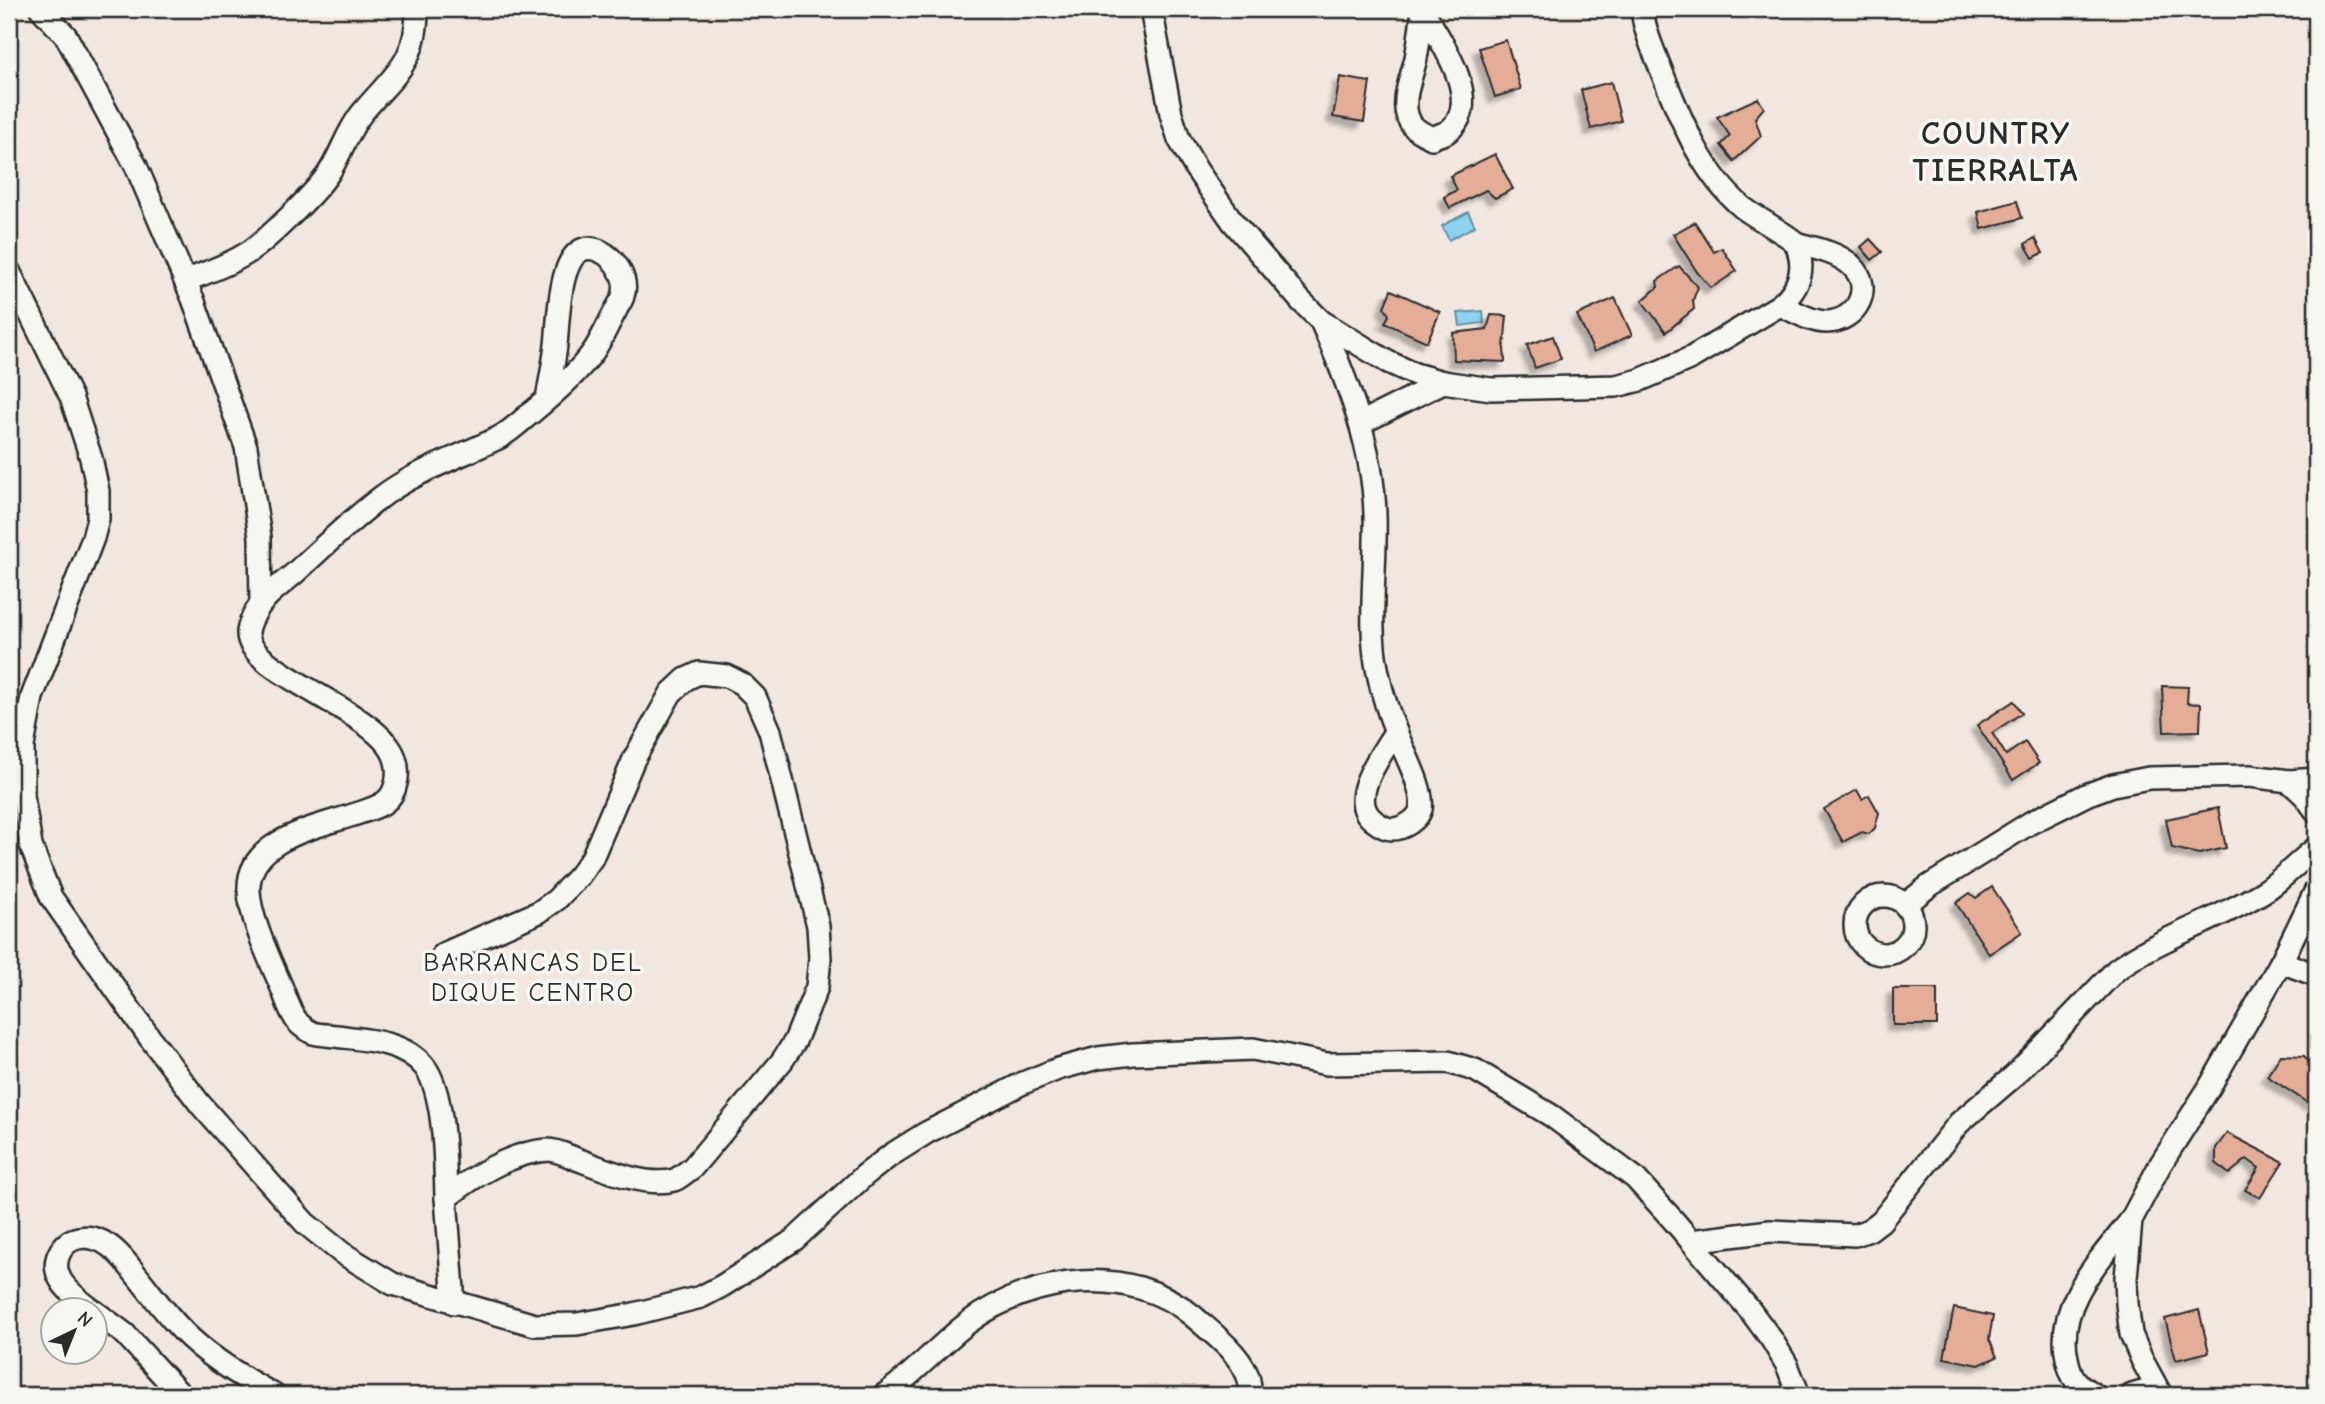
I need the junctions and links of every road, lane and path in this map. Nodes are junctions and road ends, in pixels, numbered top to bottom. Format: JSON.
{"nodes":[{"id":1,"x":41,"y":9,"type":"edge"},
{"id":2,"x":416,"y":9,"type":"edge"},
{"id":3,"x":1151,"y":9,"type":"edge"},
{"id":4,"x":1423,"y":9,"type":"edge"},
{"id":5,"x":1642,"y":9,"type":"edge"},
{"id":6,"x":1796,"y":243,"type":"junction"},
{"id":7,"x":9,"y":271,"type":"edge"},
{"id":8,"x":185,"y":281,"type":"junction"},
{"id":9,"x":1780,"y":305,"type":"junction"},
{"id":10,"x":1321,"y":321,"type":"junction"},
{"id":11,"x":1443,"y":382,"type":"junction"},
{"id":12,"x":547,"y":399,"type":"junction"},
{"id":13,"x":1362,"y":423,"type":"junction"},
{"id":14,"x":261,"y":603,"type":"junction"},
{"id":15,"x":1395,"y":732,"type":"dead end"},
{"id":16,"x":2316,"y":779,"type":"edge"},
{"id":17,"x":2289,"y":781,"type":"junction"},
{"id":18,"x":2316,"y":811,"type":"edge"},
{"id":19,"x":2316,"y":848,"type":"edge"},
{"id":20,"x":2316,"y":890,"type":"edge"},
{"id":21,"x":1905,"y":905,"type":"dead end"},
{"id":22,"x":443,"y":954,"type":"dead end"},
{"id":23,"x":2281,"y":962,"type":"junction"},
{"id":24,"x":2316,"y":975,"type":"edge"},
{"id":25,"x":446,"y":1198,"type":"junction"},
{"id":26,"x":2131,"y":1220,"type":"junction"},
{"id":27,"x":1691,"y":1241,"type":"junction"},
{"id":28,"x":78,"y":1296,"type":"edge"},
{"id":29,"x":454,"y":1303,"type":"junction"},
{"id":30,"x":108,"y":1321,"type":"edge"},
{"id":31,"x":2159,"y":1391,"type":"edge"},
{"id":32,"x":896,"y":1392,"type":"edge"},
{"id":33,"x":181,"y":1395,"type":"edge"},
{"id":34,"x":274,"y":1395,"type":"edge"},
{"id":35,"x":1251,"y":1395,"type":"edge"},
{"id":36,"x":1799,"y":1395,"type":"edge"},
{"id":37,"x":2095,"y":1395,"type":"edge"},
{"id":38,"x":2132,"y":1395,"type":"edge"}],
"edges":[{"from":1,"to":8,"type":"street"},
{"from":2,"to":8,"type":"street"},
{"from":3,"to":10,"type":"street"},
{"from":4,"to":4,"type":"street"},
{"from":5,"to":6,"type":"street"},
{"from":6,"to":9,"type":"street"},
{"from":6,"to":9,"type":"street"},
{"from":7,"to":29,"type":"street"},
{"from":8,"to":14,"type":"street"},
{"from":9,"to":11,"type":"street"},
{"from":10,"to":11,"type":"street"},
{"from":10,"to":13,"type":"street"},
{"from":11,"to":13,"type":"street"},
{"from":12,"to":12,"type":"street"},
{"from":12,"to":14,"type":"street"},
{"from":13,"to":15,"type":"street"},
{"from":14,"to":25,"type":"street"},
{"from":16,"to":17,"type":"street"},
{"from":17,"to":18,"type":"street"},
{"from":17,"to":21,"type":"street"},
{"from":19,"to":27,"type":"street"},
{"from":20,"to":23,"type":"street"},
{"from":22,"to":25,"type":"street"},
{"from":23,"to":24,"type":"street"},
{"from":23,"to":26,"type":"street"},
{"from":25,"to":29,"type":"street"},
{"from":26,"to":31,"type":"street"},
{"from":26,"to":37,"type":"street"},
{"from":27,"to":29,"type":"street"},
{"from":27,"to":36,"type":"street"},
{"from":28,"to":34,"type":"street"},
{"from":30,"to":33,"type":"street"},
{"from":31,"to":38,"type":"street"},
{"from":32,"to":35,"type":"street"}]}
